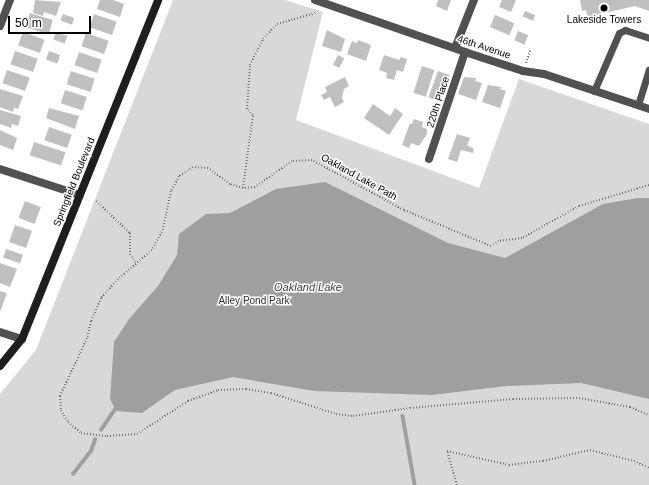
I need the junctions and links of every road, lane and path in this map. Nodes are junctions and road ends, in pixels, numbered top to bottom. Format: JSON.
{"nodes":[{"id":1,"x":10,"y":0,"type":"edge"},
{"id":2,"x":158,"y":0,"type":"edge"},
{"id":3,"x":315,"y":0,"type":"edge"},
{"id":4,"x":474,"y":0,"type":"edge"},
{"id":5,"x":334,"y":3,"type":"edge"},
{"id":6,"x":315,"y":13,"type":"dead end"},
{"id":7,"x":0,"y":26,"type":"edge"},
{"id":8,"x":649,"y":38,"type":"edge"},
{"id":9,"x":454,"y":48,"type":"junction"},
{"id":10,"x":465,"y":52,"type":"junction"},
{"id":11,"x":649,"y":70,"type":"edge"},
{"id":12,"x":594,"y":91,"type":"junction"},
{"id":13,"x":638,"y":105,"type":"junction"},
{"id":14,"x":649,"y":109,"type":"edge"},
{"id":15,"x":429,"y":159,"type":"dead end"},
{"id":16,"x":0,"y":169,"type":"edge"},
{"id":17,"x":649,"y":185,"type":"edge"},
{"id":18,"x":243,"y":188,"type":"junction"},
{"id":19,"x":80,"y":195,"type":"junction"},
{"id":20,"x":96,"y":201,"type":"dead end"},
{"id":21,"x":136,"y":263,"type":"junction"},
{"id":22,"x":0,"y":332,"type":"edge"},
{"id":23,"x":22,"y":339,"type":"junction"},
{"id":24,"x":0,"y":366,"type":"edge"},
{"id":25,"x":649,"y":415,"type":"edge"},
{"id":26,"x":649,"y":468,"type":"edge"},
{"id":27,"x":457,"y":485,"type":"edge"}],
"edges":[{"from":1,"to":7,"type":"street"},
{"from":2,"to":19,"type":"main road","name":"Springfield Boulevard"},
{"from":3,"to":5,"type":"street","name":"46th Avenue"},
{"from":4,"to":9,"type":"street"},
{"from":5,"to":9,"type":"street","name":"46th Avenue"},
{"from":6,"to":18,"type":"path"},
{"from":8,"to":12,"type":"lane"},
{"from":9,"to":10,"type":"street","name":"46th Avenue"},
{"from":10,"to":12,"type":"street","name":"46th Avenue"},
{"from":10,"to":15,"type":"street","name":"220th Place"},
{"from":11,"to":13,"type":"lane"},
{"from":12,"to":13,"type":"street","name":"46th Avenue"},
{"from":13,"to":14,"type":"street","name":"46th Avenue"},
{"from":16,"to":19,"type":"street"},
{"from":17,"to":18,"type":"path","name":"Oakland Lake Path"},
{"from":18,"to":21,"type":"path"},
{"from":19,"to":23,"type":"main road","name":"Springfield Boulevard"},
{"from":20,"to":21,"type":"path"},
{"from":21,"to":25,"type":"path"},
{"from":22,"to":23,"type":"street"},
{"from":23,"to":24,"type":"main road","name":"Springfield Boulevard"},
{"from":26,"to":27,"type":"path"}]}
